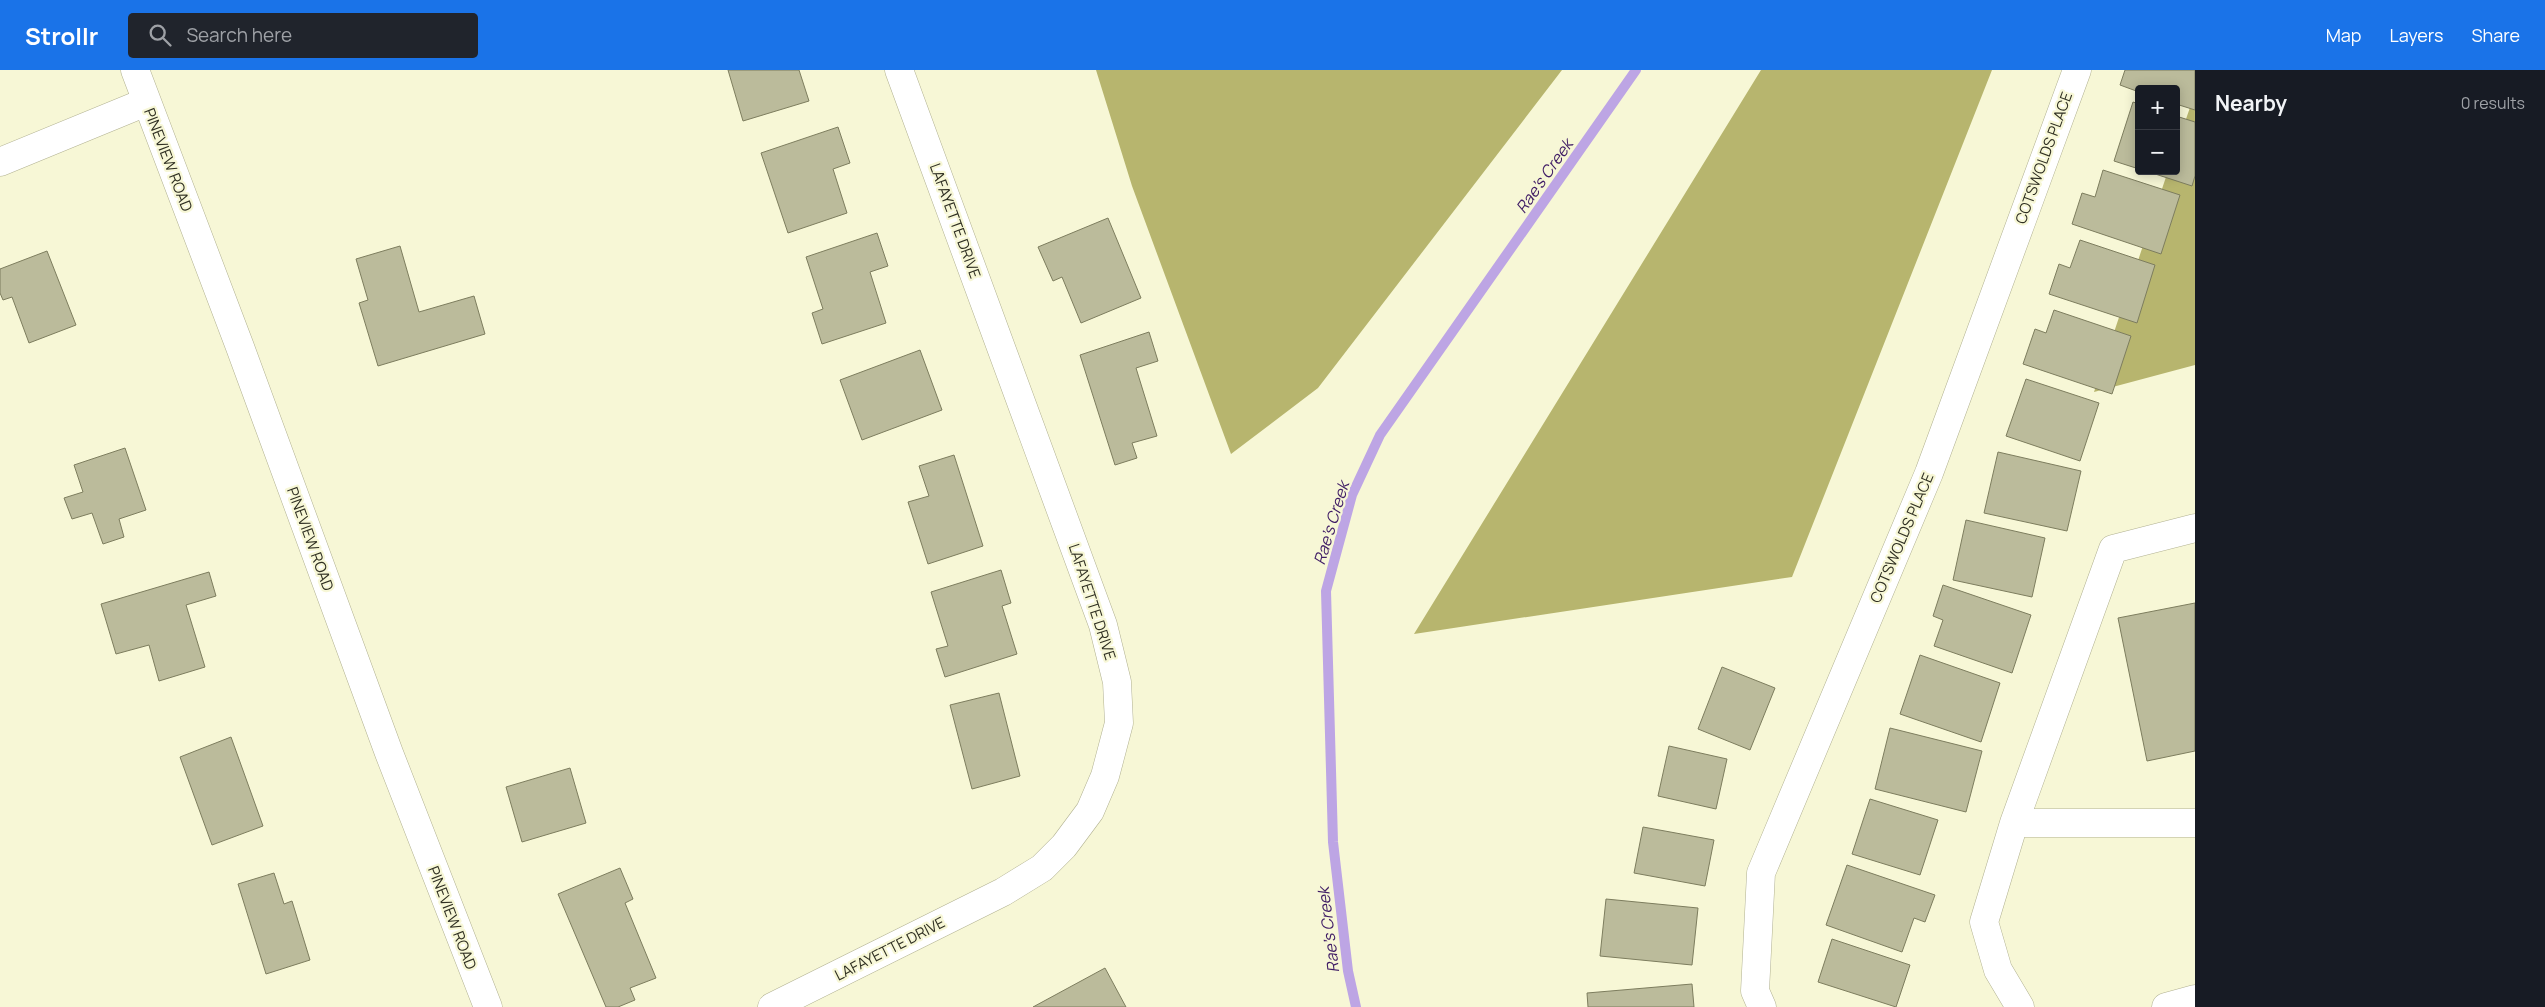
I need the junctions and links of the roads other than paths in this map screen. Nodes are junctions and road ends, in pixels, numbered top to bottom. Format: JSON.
{"nodes":[{"id":1,"x":135,"y":70,"type":"edge"},
{"id":2,"x":899,"y":70,"type":"edge"},
{"id":3,"x":2077,"y":70,"type":"edge"},
{"id":4,"x":146,"y":102,"type":"junction"},
{"id":5,"x":0,"y":162,"type":"edge"},
{"id":6,"x":2195,"y":528,"type":"edge"},
{"id":7,"x":2014,"y":823,"type":"junction"},
{"id":8,"x":2195,"y":823,"type":"edge"},
{"id":9,"x":2195,"y":1000,"type":"edge"},
{"id":10,"x":488,"y":1007,"type":"edge"},
{"id":11,"x":772,"y":1007,"type":"edge"},
{"id":12,"x":1762,"y":1007,"type":"edge"},
{"id":13,"x":2020,"y":1007,"type":"edge"},
{"id":14,"x":2166,"y":1007,"type":"edge"}],
"edges":[{"from":1,"to":4,"type":"street","name":"PINEVIEW ROAD"},
{"from":2,"to":11,"type":"street","name":"LAFAYETTE DRIVE"},
{"from":3,"to":12,"type":"street","name":"COTSWOLDS PLACE"},
{"from":4,"to":5,"type":"street"},
{"from":4,"to":10,"type":"street","name":"PINEVIEW ROAD"},
{"from":6,"to":7,"type":"street"},
{"from":7,"to":8,"type":"street"},
{"from":7,"to":13,"type":"street"},
{"from":9,"to":14,"type":"street"}]}
